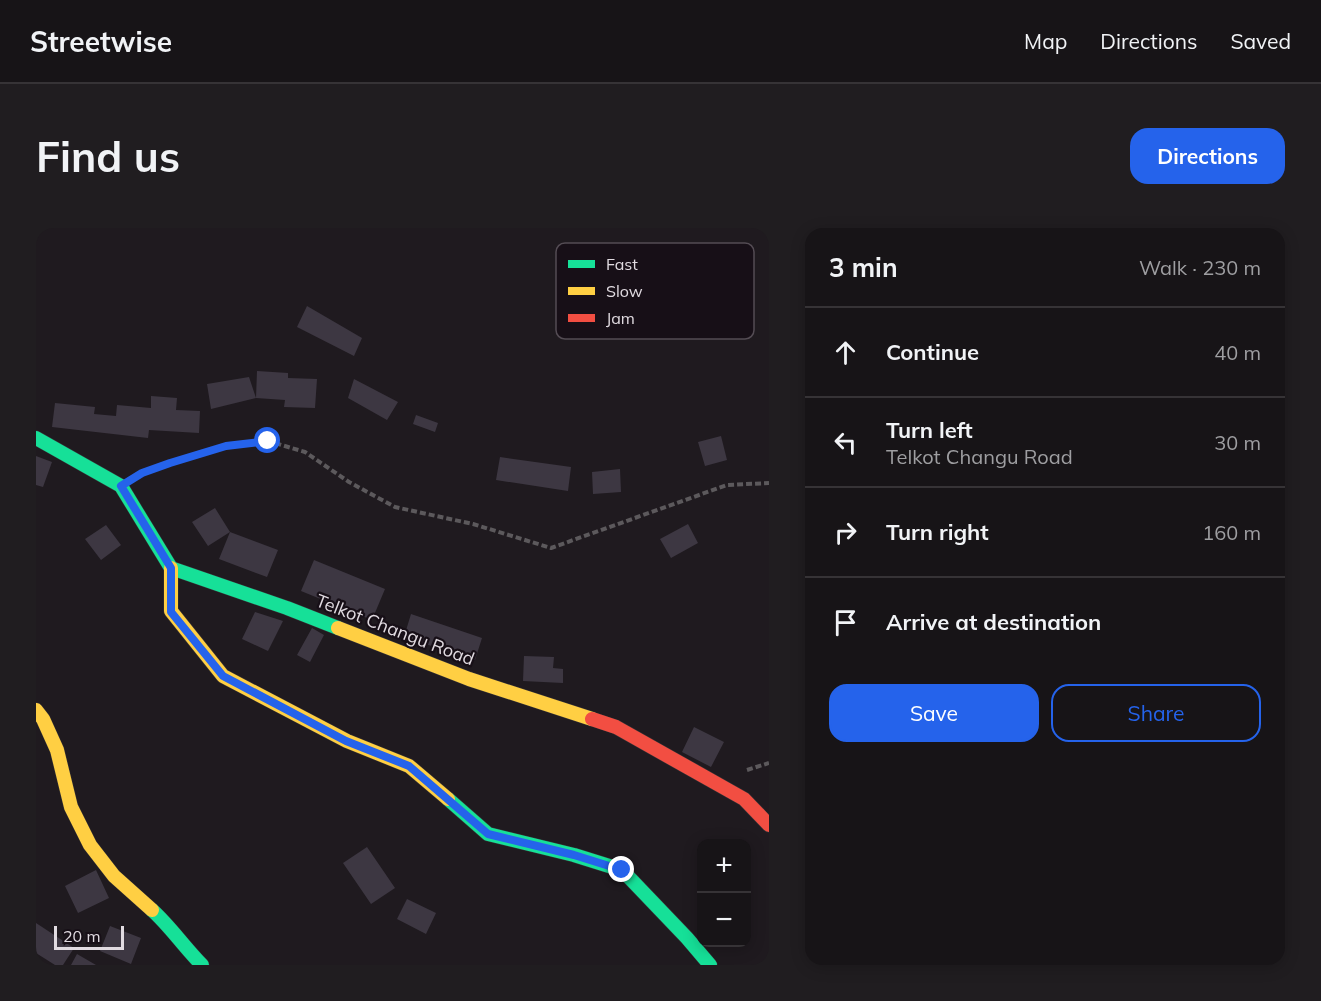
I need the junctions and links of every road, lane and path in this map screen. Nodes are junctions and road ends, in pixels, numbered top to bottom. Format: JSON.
{"nodes":[{"id":1,"x":36,"y":438,"type":"edge"},
{"id":2,"x":769,"y":483,"type":"edge"},
{"id":3,"x":121,"y":486,"type":"junction"},
{"id":4,"x":171,"y":568,"type":"junction"},
{"id":5,"x":36,"y":710,"type":"edge"},
{"id":6,"x":769,"y":825,"type":"edge"},
{"id":7,"x":202,"y":965,"type":"edge"},
{"id":8,"x":710,"y":965,"type":"edge"}],
"edges":[{"from":1,"to":3,"type":"street"},
{"from":2,"to":3,"type":"path"},
{"from":3,"to":4,"type":"street"},
{"from":4,"to":6,"type":"street","name":"Telkot Changu Road"},
{"from":4,"to":8,"type":"street"},
{"from":5,"to":7,"type":"street"}]}
